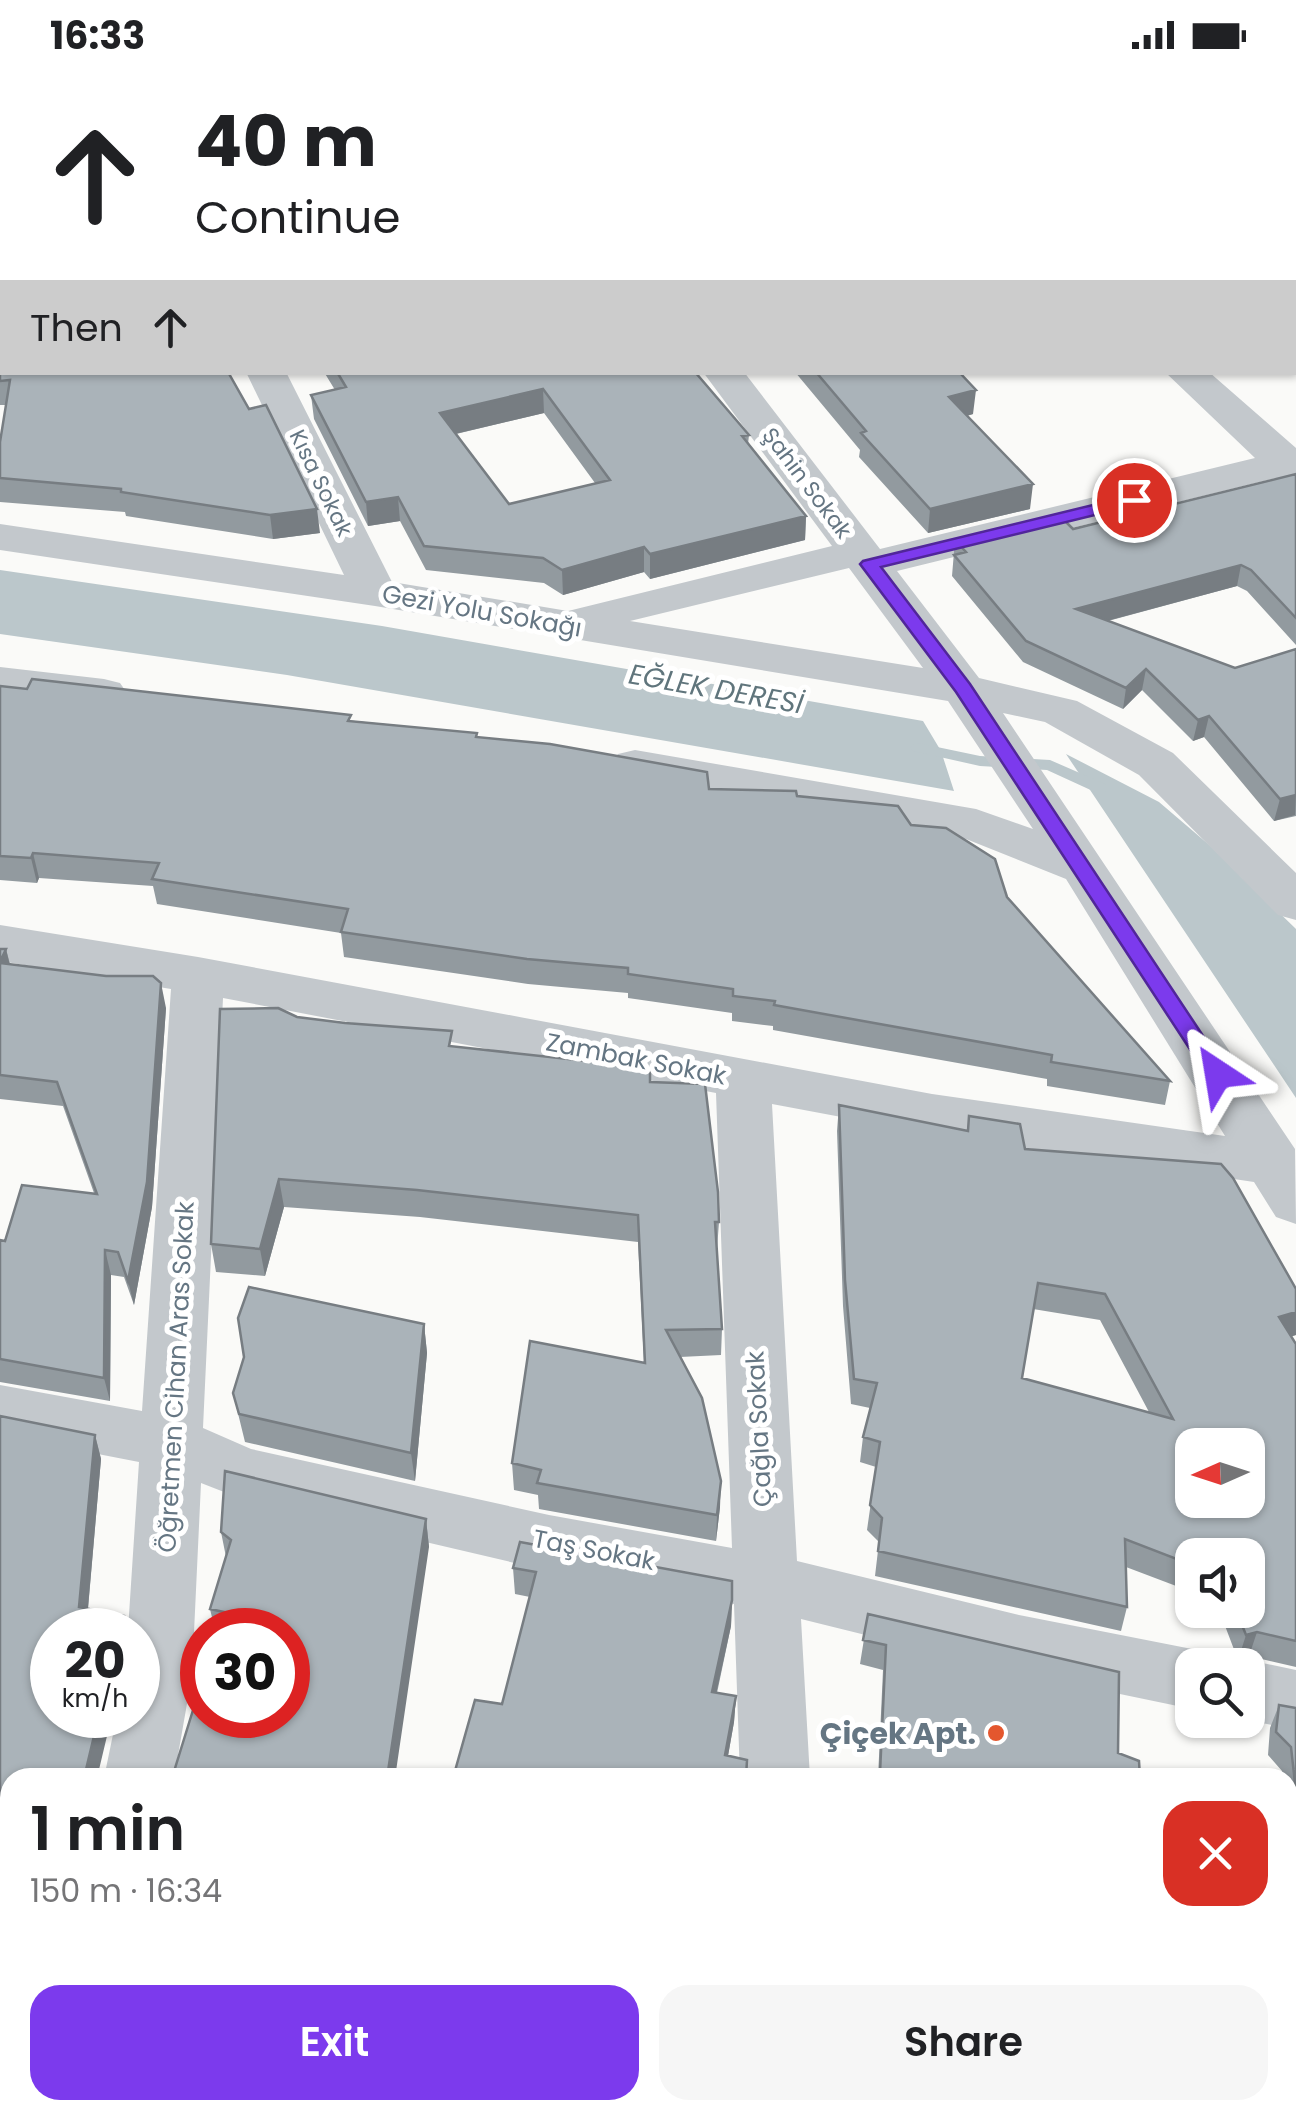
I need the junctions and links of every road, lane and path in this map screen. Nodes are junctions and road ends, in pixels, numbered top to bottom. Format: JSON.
{"nodes":[{"id":1,"x":267,"y":375,"type":"edge"},
{"id":2,"x":725,"y":375,"type":"edge"},
{"id":3,"x":1188,"y":375,"type":"edge"},
{"id":4,"x":1292,"y":467,"type":"edge"},
{"id":5,"x":0,"y":538,"type":"edge"},
{"id":6,"x":864,"y":558,"type":"junction"},
{"id":7,"x":375,"y":593,"type":"junction"},
{"id":8,"x":560,"y":624,"type":"junction"},
{"id":9,"x":0,"y":681,"type":"edge"},
{"id":10,"x":963,"y":688,"type":"junction"},
{"id":11,"x":156,"y":699,"type":"edge"},
{"id":12,"x":586,"y":756,"type":"edge"},
{"id":13,"x":1084,"y":867,"type":"junction"},
{"id":14,"x":1296,"y":902,"type":"edge"},
{"id":15,"x":0,"y":943,"type":"edge"},
{"id":16,"x":198,"y":975,"type":"junction"},
{"id":17,"x":743,"y":1080,"type":"junction"},
{"id":18,"x":1286,"y":1183,"type":"edge"},
{"id":19,"x":0,"y":1410,"type":"edge"},
{"id":20,"x":173,"y":1443,"type":"junction"},
{"id":21,"x":766,"y":1582,"type":"junction"},
{"id":22,"x":1175,"y":1676,"type":"edge"},
{"id":23,"x":1265,"y":1694,"type":"edge"},
{"id":24,"x":1296,"y":1700,"type":"edge"},
{"id":25,"x":140,"y":1768,"type":"edge"},
{"id":26,"x":775,"y":1768,"type":"edge"}],
"edges":[{"from":1,"to":7,"type":"street","name":"Kısa Sokak"},
{"from":2,"to":6,"type":"street","name":"Şahin Sokak"},
{"from":3,"to":4,"type":"street"},
{"from":4,"to":6,"type":"street"},
{"from":5,"to":7,"type":"street","name":"Gezi Yolu Sokağı"},
{"from":6,"to":8,"type":"street"},
{"from":6,"to":10,"type":"street","name":"Şahin Sokak"},
{"from":7,"to":8,"type":"street","name":"Gezi Yolu Sokağı"},
{"from":8,"to":10,"type":"street","name":"Gezi Yolu Sokağı"},
{"from":9,"to":11,"type":"street"},
{"from":10,"to":13,"type":"street","name":"Şahin Sokak"},
{"from":10,"to":14,"type":"street","name":"Gezi Yolu Sokağı"},
{"from":12,"to":13,"type":"street"},
{"from":13,"to":18,"type":"street","name":"Şahin Sokak"},
{"from":15,"to":16,"type":"street","name":"Zambak Sokak"},
{"from":16,"to":17,"type":"street","name":"Zambak Sokak"},
{"from":16,"to":20,"type":"street","name":"Öğretmen Cihan Aras Sokak"},
{"from":17,"to":18,"type":"street","name":"Zambak Sokak"},
{"from":17,"to":21,"type":"street","name":"Çağla Sokak"},
{"from":19,"to":20,"type":"street","name":"Taş Sokak"},
{"from":20,"to":21,"type":"street","name":"Taş Sokak"},
{"from":20,"to":25,"type":"street","name":"Öğretmen Cihan Aras Sokak"},
{"from":21,"to":22,"type":"street","name":"Taş Sokak"},
{"from":21,"to":26,"type":"street","name":"Çağla Sokak"},
{"from":23,"to":24,"type":"street"}]}
